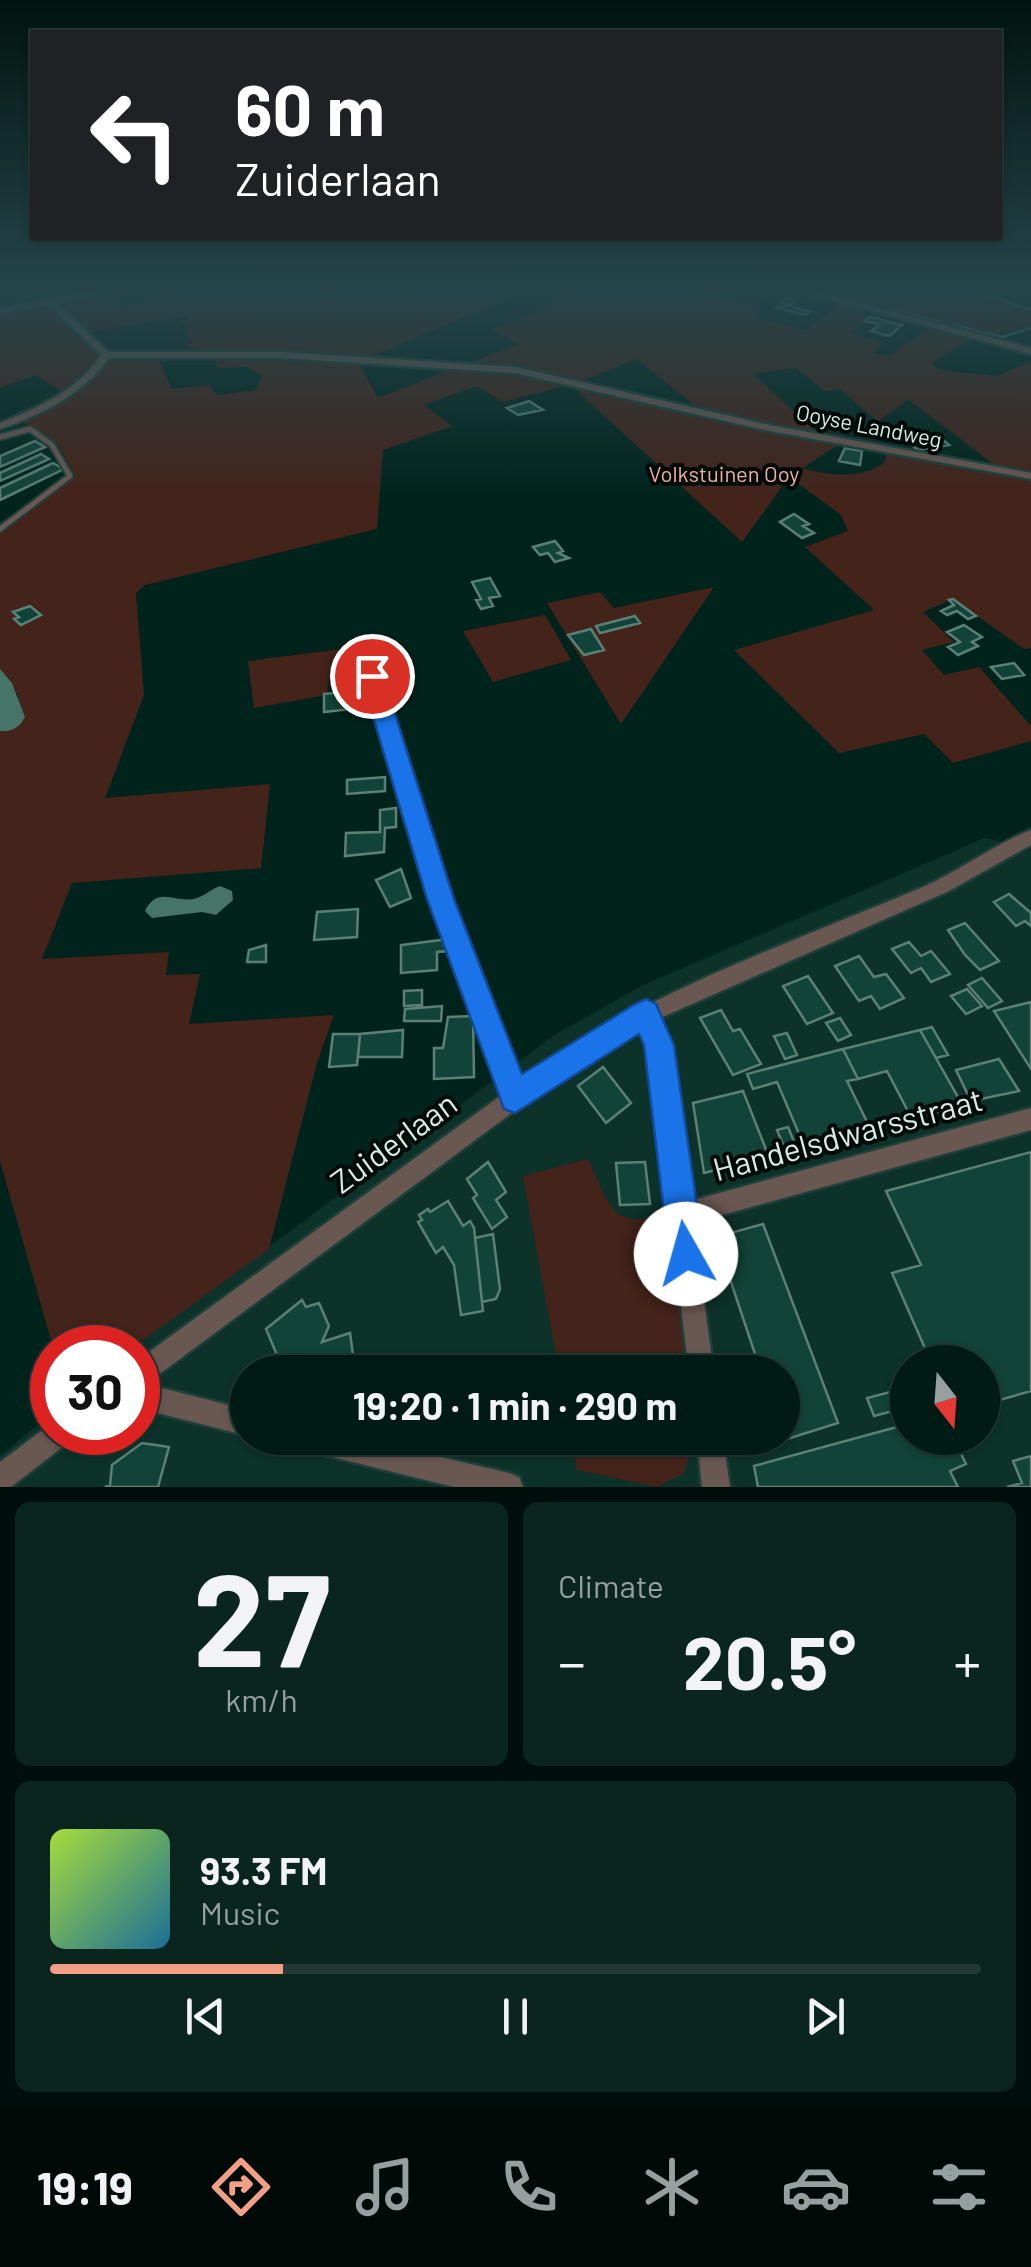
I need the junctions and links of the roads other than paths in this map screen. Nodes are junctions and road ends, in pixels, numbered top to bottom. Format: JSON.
{"nodes":[{"id":1,"x":102,"y":360,"type":"edge"},
{"id":2,"x":356,"y":360,"type":"edge"},
{"id":3,"x":0,"y":426,"type":"edge"},
{"id":4,"x":0,"y":437,"type":"edge"},
{"id":5,"x":1031,"y":476,"type":"edge"},
{"id":6,"x":0,"y":529,"type":"edge"},
{"id":7,"x":372,"y":676,"type":"dead end"},
{"id":8,"x":1029,"y":841,"type":"edge"},
{"id":9,"x":646,"y":1014,"type":"junction"},
{"id":10,"x":515,"y":1098,"type":"junction"},
{"id":11,"x":1031,"y":1119,"type":"edge"},
{"id":12,"x":682,"y":1214,"type":"junction"},
{"id":13,"x":700,"y":1355,"type":"edge"},
{"id":14,"x":160,"y":1359,"type":"edge"},
{"id":15,"x":160,"y":1401,"type":"edge"},
{"id":16,"x":230,"y":1418,"type":"edge"},
{"id":17,"x":31,"y":1455,"type":"edge"},
{"id":18,"x":378,"y":1455,"type":"edge"},
{"id":19,"x":712,"y":1455,"type":"edge"},
{"id":20,"x":0,"y":1479,"type":"edge"},
{"id":21,"x":509,"y":1487,"type":"edge"},
{"id":22,"x":716,"y":1487,"type":"edge"}],
"edges":[{"from":1,"to":3,"type":"street"},
{"from":2,"to":5,"type":"street","name":"Ooyse Landweg"},
{"from":4,"to":6,"type":"lane"},
{"from":7,"to":10,"type":"street"},
{"from":8,"to":9,"type":"street","name":"Zuiderlaan"},
{"from":9,"to":10,"type":"street","name":"Zuiderlaan"},
{"from":9,"to":12,"type":"street"},
{"from":10,"to":14,"type":"street","name":"Zuiderlaan"},
{"from":11,"to":12,"type":"street","name":"Handelsdwarsstraat"},
{"from":12,"to":13,"type":"street"},
{"from":15,"to":16,"type":"street"},
{"from":17,"to":20,"type":"street"},
{"from":18,"to":21,"type":"street"},
{"from":19,"to":22,"type":"street"}]}
